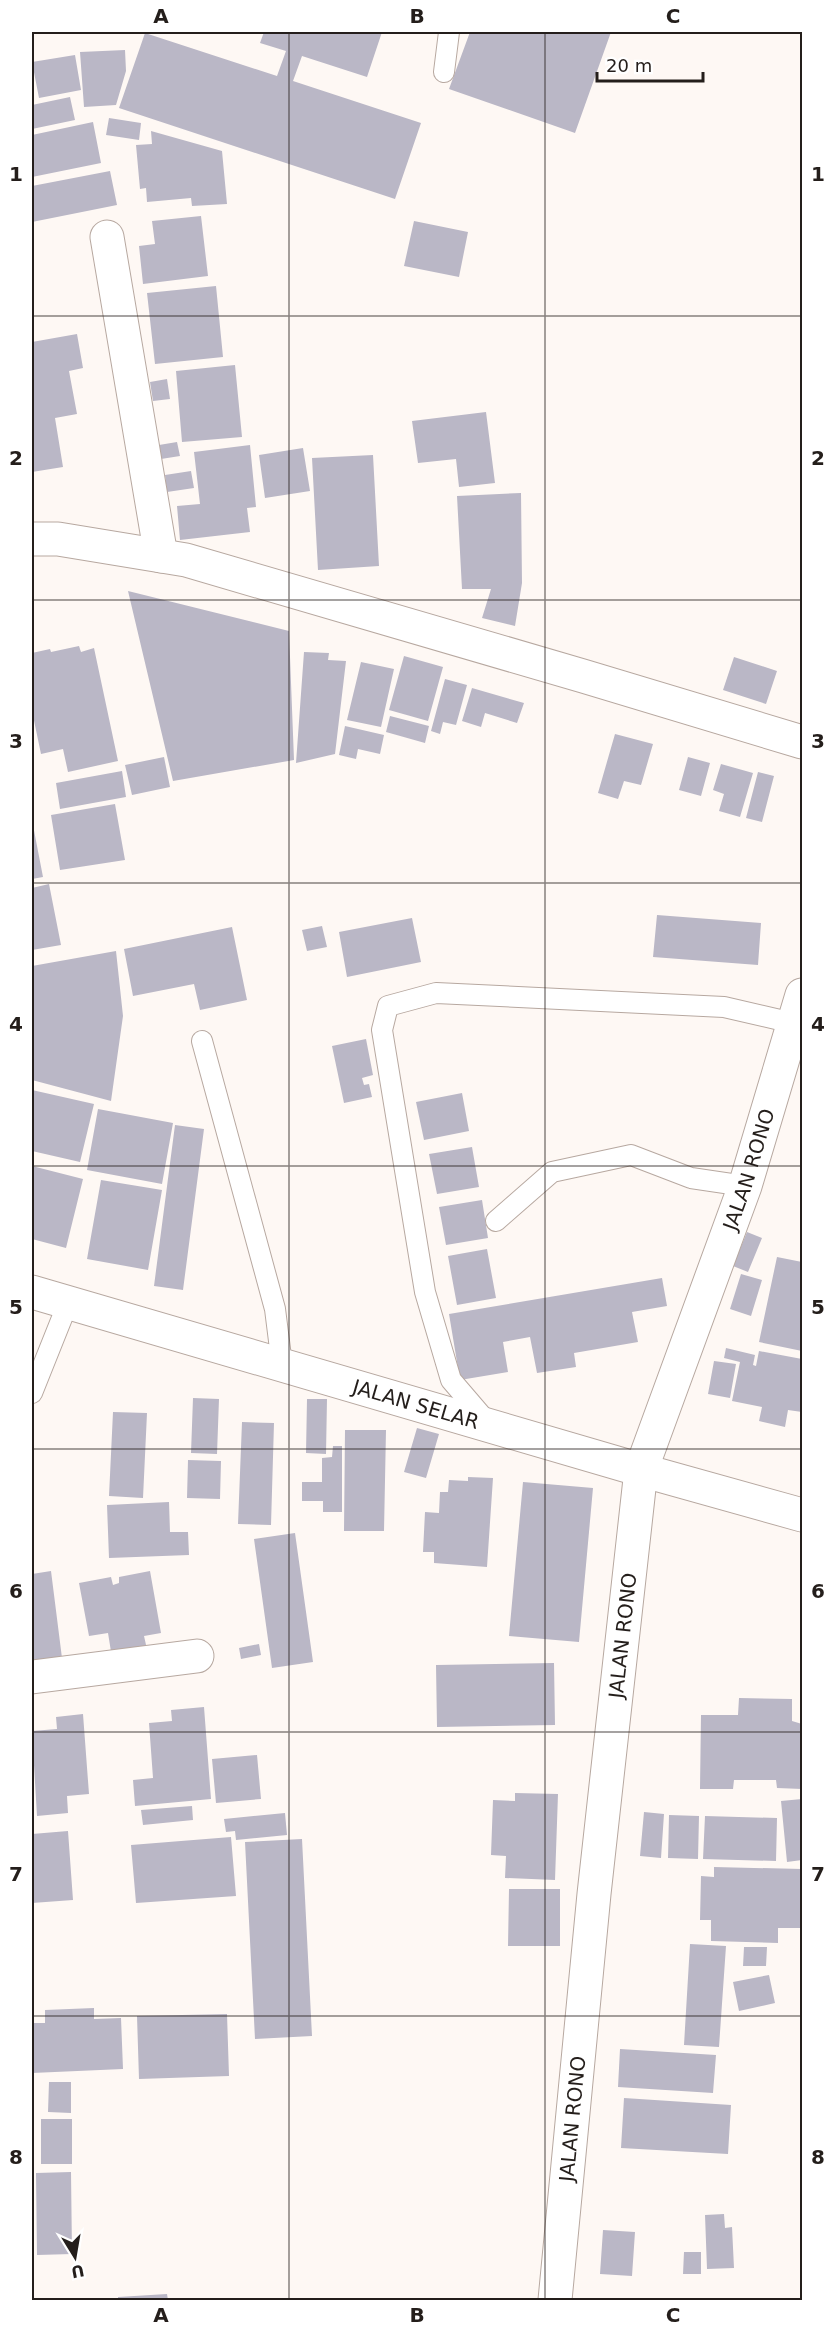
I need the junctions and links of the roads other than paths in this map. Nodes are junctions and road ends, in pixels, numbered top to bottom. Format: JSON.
{"nodes":[{"id":1,"x":449,"y":32,"type":"edge"},
{"id":2,"x":444,"y":72,"type":"dead end"},
{"id":3,"x":107,"y":237,"type":"dead end"},
{"id":4,"x":32,"y":539,"type":"edge"},
{"id":5,"x":161,"y":556,"type":"junction"},
{"id":6,"x":802,"y":742,"type":"edge"},
{"id":7,"x":798,"y":1009,"type":"edge"},
{"id":8,"x":202,"y":1041,"type":"dead end"},
{"id":9,"x":745,"y":1186,"type":"junction"},
{"id":10,"x":496,"y":1221,"type":"dead end"},
{"id":11,"x":32,"y":1292,"type":"edge"},
{"id":12,"x":68,"y":1303,"type":"junction"},
{"id":13,"x":282,"y":1365,"type":"junction"},
{"id":14,"x":32,"y":1393,"type":"edge"},
{"id":15,"x":491,"y":1426,"type":"junction"},
{"id":16,"x":641,"y":1470,"type":"junction"},
{"id":17,"x":802,"y":1515,"type":"edge"},
{"id":18,"x":197,"y":1656,"type":"dead end"},
{"id":19,"x":32,"y":1677,"type":"edge"},
{"id":20,"x":555,"y":2301,"type":"edge"}],
"edges":[{"from":1,"to":2,"type":"lane"},
{"from":3,"to":5,"type":"street"},
{"from":4,"to":5,"type":"street"},
{"from":5,"to":6,"type":"street"},
{"from":7,"to":9,"type":"street","name":"JALAN RONO"},
{"from":7,"to":15,"type":"lane"},
{"from":8,"to":13,"type":"lane"},
{"from":9,"to":10,"type":"lane"},
{"from":9,"to":16,"type":"street","name":"JALAN RONO"},
{"from":11,"to":12,"type":"street","name":"JALAN SELAR"},
{"from":12,"to":13,"type":"street","name":"JALAN SELAR"},
{"from":12,"to":14,"type":"lane"},
{"from":13,"to":15,"type":"street","name":"JALAN SELAR"},
{"from":15,"to":16,"type":"street","name":"JALAN SELAR"},
{"from":16,"to":17,"type":"street","name":"JALAN SELAR"},
{"from":16,"to":20,"type":"street","name":"JALAN RONO"},
{"from":18,"to":19,"type":"street"}]}
